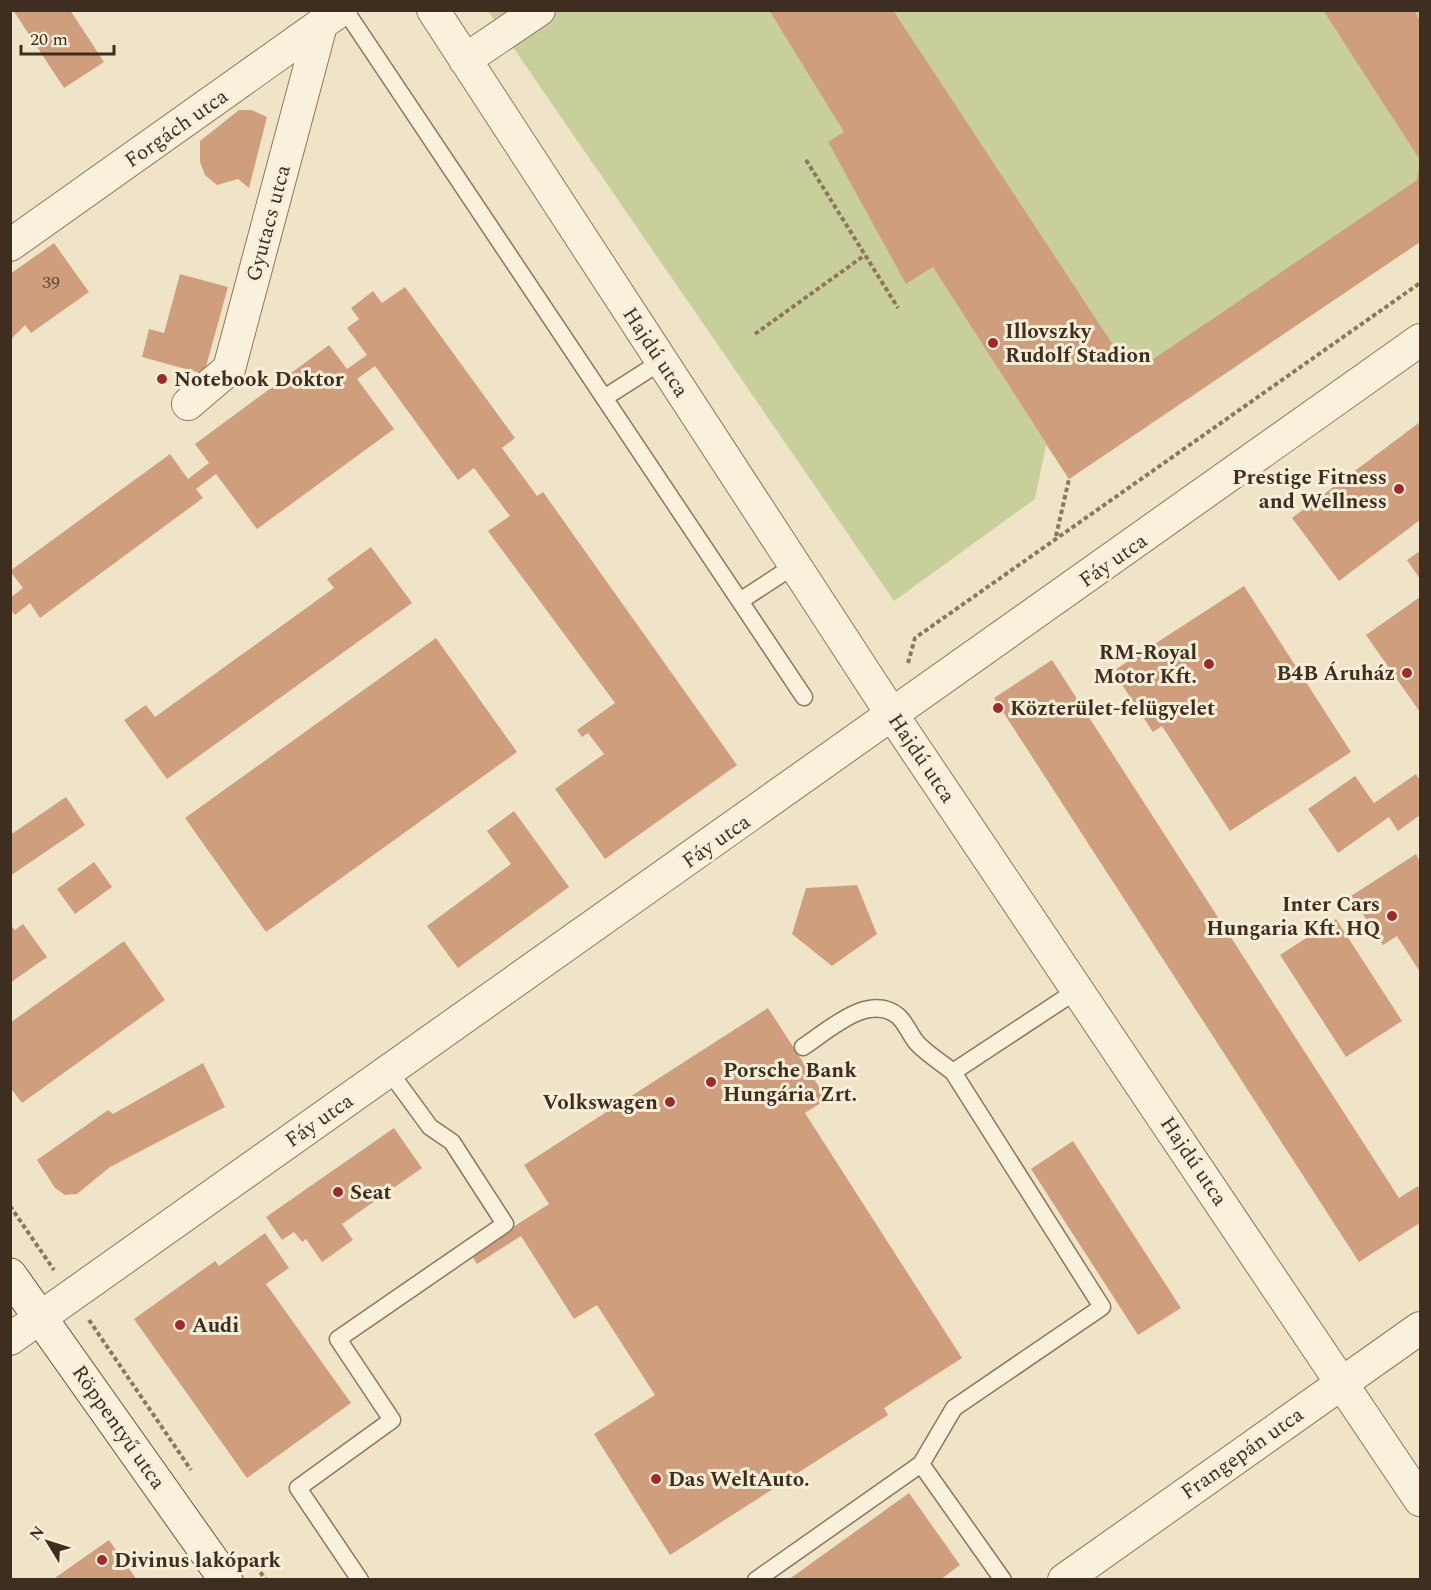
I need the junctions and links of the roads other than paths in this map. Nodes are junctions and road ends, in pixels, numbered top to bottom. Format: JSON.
{"nodes":[{"id":1,"x":433,"y":10,"type":"edge"},
{"id":2,"x":539,"y":10,"type":"edge"},
{"id":3,"x":336,"y":15,"type":"edge"},
{"id":4,"x":465,"y":60,"type":"junction"},
{"id":5,"x":10,"y":245,"type":"edge"},
{"id":6,"x":1420,"y":340,"type":"edge"},
{"id":7,"x":662,"y":361,"type":"junction"},
{"id":8,"x":604,"y":398,"type":"junction"},
{"id":9,"x":188,"y":404,"type":"dead end"},
{"id":10,"x":795,"y":566,"type":"junction"},
{"id":11,"x":740,"y":601,"type":"junction"},
{"id":12,"x":804,"y":697,"type":"dead end"},
{"id":13,"x":893,"y":716,"type":"junction"},
{"id":14,"x":1078,"y":989,"type":"junction"},
{"id":15,"x":803,"y":1047,"type":"dead end"},
{"id":16,"x":389,"y":1071,"type":"junction"},
{"id":17,"x":953,"y":1072,"type":"junction"},
{"id":18,"x":10,"y":1275,"type":"edge"},
{"id":19,"x":41,"y":1317,"type":"junction"},
{"id":20,"x":1420,"y":1328,"type":"edge"},
{"id":21,"x":10,"y":1339,"type":"edge"},
{"id":22,"x":1342,"y":1383,"type":"junction"},
{"id":23,"x":921,"y":1464,"type":"junction"},
{"id":24,"x":1420,"y":1500,"type":"edge"},
{"id":25,"x":226,"y":1580,"type":"edge"},
{"id":26,"x":360,"y":1580,"type":"edge"},
{"id":27,"x":756,"y":1580,"type":"edge"},
{"id":28,"x":1004,"y":1580,"type":"edge"},
{"id":29,"x":1064,"y":1580,"type":"edge"}],
"edges":[{"from":1,"to":4,"type":"street","name":"Hajdú utca"},
{"from":2,"to":4,"type":"street"},
{"from":3,"to":5,"type":"street","name":"Forgách utca"},
{"from":3,"to":8,"type":"lane"},
{"from":3,"to":9,"type":"street","name":"Gyutacs utca"},
{"from":4,"to":7,"type":"street","name":"Hajdú utca"},
{"from":6,"to":13,"type":"street","name":"Fáy utca"},
{"from":7,"to":8,"type":"lane"},
{"from":7,"to":10,"type":"street","name":"Hajdú utca"},
{"from":8,"to":11,"type":"lane"},
{"from":10,"to":11,"type":"lane"},
{"from":10,"to":13,"type":"street","name":"Hajdú utca"},
{"from":11,"to":12,"type":"lane"},
{"from":13,"to":14,"type":"street","name":"Hajdú utca"},
{"from":13,"to":16,"type":"street","name":"Fáy utca"},
{"from":14,"to":17,"type":"lane"},
{"from":14,"to":22,"type":"street","name":"Hajdú utca"},
{"from":15,"to":17,"type":"lane"},
{"from":16,"to":19,"type":"street","name":"Fáy utca"},
{"from":16,"to":26,"type":"lane"},
{"from":17,"to":23,"type":"lane"},
{"from":18,"to":19,"type":"street","name":"Röppentyű utca"},
{"from":19,"to":21,"type":"street","name":"Fáy utca"},
{"from":19,"to":25,"type":"street","name":"Röppentyű utca"},
{"from":20,"to":22,"type":"street","name":"Frangepán utca"},
{"from":22,"to":24,"type":"street","name":"Hajdú utca"},
{"from":22,"to":29,"type":"street","name":"Frangepán utca"},
{"from":23,"to":27,"type":"lane"},
{"from":23,"to":28,"type":"lane"}]}
